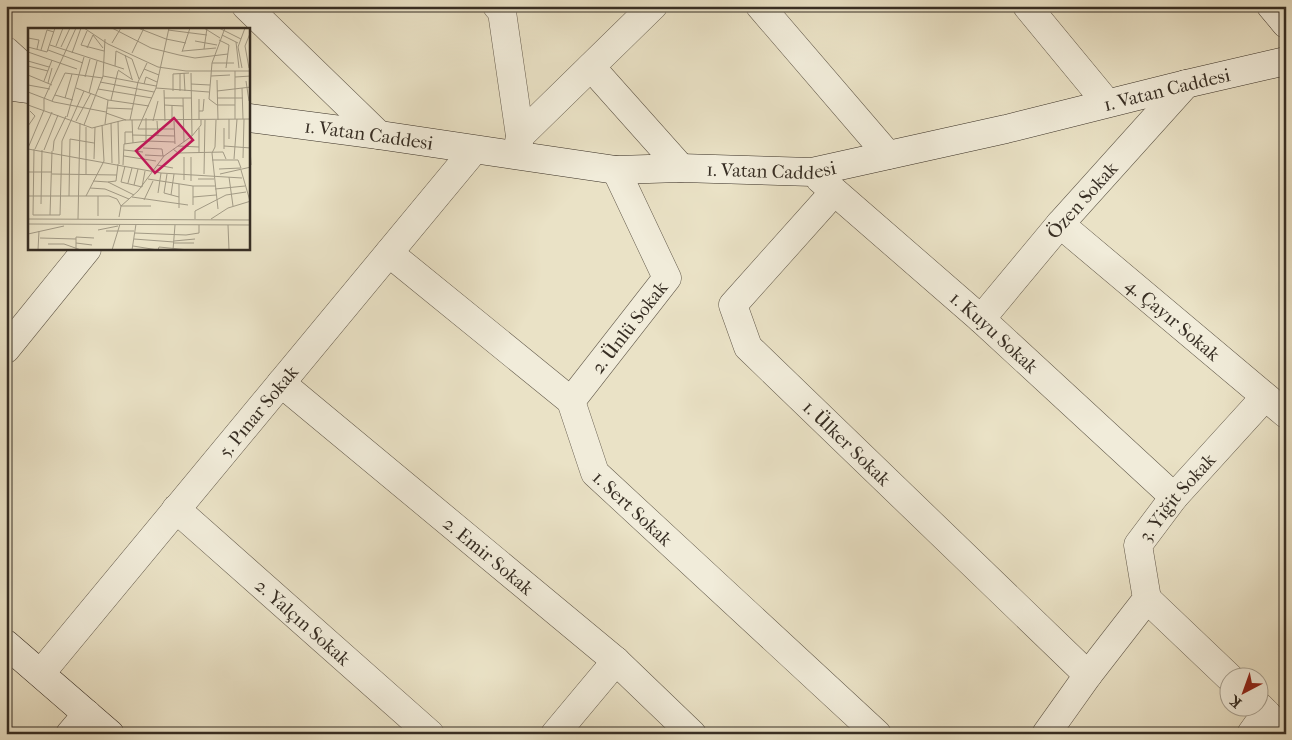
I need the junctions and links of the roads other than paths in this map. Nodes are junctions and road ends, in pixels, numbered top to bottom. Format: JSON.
{"nodes":[{"id":1,"x":246,"y":6,"type":"edge"},
{"id":2,"x":497,"y":6,"type":"edge"},
{"id":3,"x":653,"y":6,"type":"edge"},
{"id":4,"x":760,"y":6,"type":"edge"},
{"id":5,"x":1027,"y":6,"type":"edge"},
{"id":6,"x":1271,"y":6,"type":"edge"},
{"id":7,"x":1286,"y":24,"type":"edge"},
{"id":8,"x":6,"y":51,"type":"edge"},
{"id":9,"x":1286,"y":61,"type":"edge"},
{"id":10,"x":591,"y":67,"type":"junction"},
{"id":11,"x":28,"y":71,"type":"edge"},
{"id":12,"x":1186,"y":84,"type":"junction"},
{"id":13,"x":6,"y":86,"type":"edge"},
{"id":14,"x":28,"y":89,"type":"edge"},
{"id":15,"x":1107,"y":103,"type":"junction"},
{"id":16,"x":250,"y":118,"type":"edge"},
{"id":17,"x":379,"y":135,"type":"junction"},
{"id":18,"x":519,"y":145,"type":"junction"},
{"id":19,"x":474,"y":150,"type":"junction"},
{"id":20,"x":888,"y":155,"type":"junction"},
{"id":21,"x":681,"y":168,"type":"junction"},
{"id":22,"x":616,"y":170,"type":"junction"},
{"id":23,"x":812,"y":172,"type":"junction"},
{"id":24,"x":834,"y":192,"type":"junction"},
{"id":25,"x":1060,"y":224,"type":"junction"},
{"id":26,"x":86,"y":250,"type":"edge"},
{"id":27,"x":389,"y":253,"type":"junction"},
{"id":28,"x":981,"y":319,"type":"junction"},
{"id":29,"x":6,"y":349,"type":"edge"},
{"id":30,"x":281,"y":383,"type":"junction"},
{"id":31,"x":1266,"y":397,"type":"junction"},
{"id":32,"x":571,"y":401,"type":"junction"},
{"id":33,"x":1286,"y":414,"type":"edge"},
{"id":34,"x":1174,"y":497,"type":"junction"},
{"id":35,"x":176,"y":510,"type":"junction"},
{"id":36,"x":1147,"y":599,"type":"junction"},
{"id":37,"x":6,"y":644,"type":"edge"},
{"id":38,"x":616,"y":661,"type":"junction"},
{"id":39,"x":1220,"y":668,"type":"edge"},
{"id":40,"x":41,"y":673,"type":"junction"},
{"id":41,"x":1088,"y":676,"type":"junction"},
{"id":42,"x":1259,"y":718,"type":"edge"},
{"id":43,"x":79,"y":724,"type":"edge"},
{"id":44,"x":110,"y":734,"type":"edge"},
{"id":45,"x":430,"y":734,"type":"edge"},
{"id":46,"x":555,"y":734,"type":"edge"},
{"id":47,"x":692,"y":734,"type":"edge"},
{"id":48,"x":876,"y":734,"type":"edge"},
{"id":49,"x":1046,"y":734,"type":"edge"},
{"id":50,"x":1286,"y":734,"type":"edge"}],
"edges":[{"from":1,"to":17,"type":"street"},
{"from":2,"to":18,"type":"street"},
{"from":3,"to":10,"type":"street"},
{"from":4,"to":20,"type":"street"},
{"from":5,"to":15,"type":"street"},
{"from":6,"to":7,"type":"street"},
{"from":8,"to":11,"type":"street"},
{"from":9,"to":12,"type":"street","name":"1. Vatan Caddesi"},
{"from":10,"to":18,"type":"street"},
{"from":10,"to":21,"type":"street"},
{"from":12,"to":15,"type":"street","name":"1. Vatan Caddesi"},
{"from":12,"to":25,"type":"street","name":"Özen Sokak"},
{"from":13,"to":14,"type":"street"},
{"from":15,"to":20,"type":"street","name":"1. Vatan Caddesi"},
{"from":16,"to":17,"type":"street","name":"1. Vatan Caddesi"},
{"from":17,"to":19,"type":"street","name":"1. Vatan Caddesi"},
{"from":18,"to":19,"type":"street","name":"1. Vatan Caddesi"},
{"from":18,"to":22,"type":"street","name":"1. Vatan Caddesi"},
{"from":19,"to":27,"type":"street","name":"5. Pınar Sokak"},
{"from":20,"to":23,"type":"street","name":"1. Vatan Caddesi"},
{"from":21,"to":22,"type":"street","name":"1. Vatan Caddesi"},
{"from":21,"to":23,"type":"street","name":"1. Vatan Caddesi"},
{"from":22,"to":32,"type":"street","name":"2. Ünlü Sokak"},
{"from":23,"to":24,"type":"street","name":"1. Kuyu Sokak"},
{"from":24,"to":28,"type":"street","name":"1. Kuyu Sokak"},
{"from":24,"to":41,"type":"street","name":"1. Ülker Sokak"},
{"from":25,"to":28,"type":"street","name":"Özen Sokak"},
{"from":25,"to":31,"type":"street","name":"4. Çayır Sokak"},
{"from":26,"to":29,"type":"street"},
{"from":27,"to":30,"type":"street","name":"5. Pınar Sokak"},
{"from":27,"to":32,"type":"street"},
{"from":28,"to":34,"type":"street","name":"1. Kuyu Sokak"},
{"from":30,"to":35,"type":"street","name":"5. Pınar Sokak"},
{"from":30,"to":38,"type":"street","name":"2. Emir Sokak"},
{"from":31,"to":33,"type":"street","name":"4. Çayır Sokak"},
{"from":31,"to":34,"type":"street","name":"3. Yiğit Sokak"},
{"from":32,"to":48,"type":"street","name":"1. Sert Sokak"},
{"from":34,"to":36,"type":"street","name":"3. Yiğit Sokak"},
{"from":35,"to":40,"type":"street","name":"5. Pınar Sokak"},
{"from":35,"to":45,"type":"street","name":"2. Yalçın Sokak"},
{"from":36,"to":39,"type":"street"},
{"from":36,"to":41,"type":"street"},
{"from":37,"to":40,"type":"street"},
{"from":38,"to":46,"type":"street"},
{"from":38,"to":47,"type":"street","name":"2. Emir Sokak"},
{"from":40,"to":43,"type":"street"},
{"from":41,"to":49,"type":"street"},
{"from":42,"to":50,"type":"street"},
{"from":43,"to":44,"type":"street"}]}
